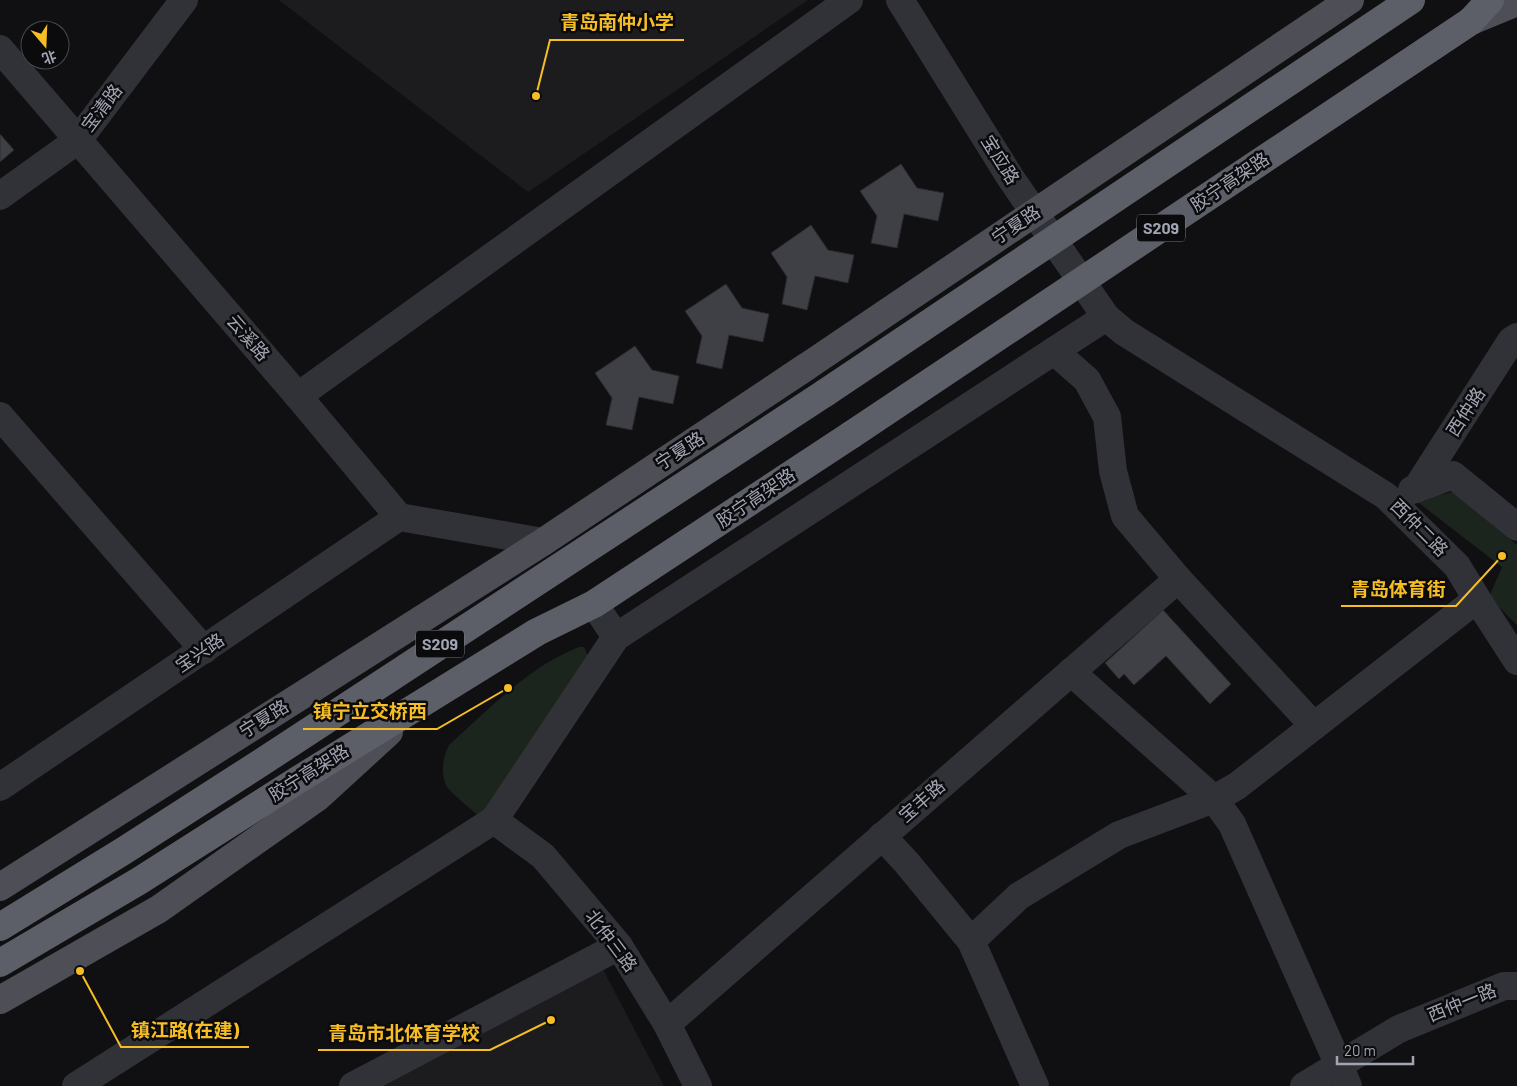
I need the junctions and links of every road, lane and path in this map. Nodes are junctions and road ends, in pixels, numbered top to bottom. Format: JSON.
{"nodes":[{"id":1,"x":184,"y":0,"type":"edge"},
{"id":2,"x":848,"y":0,"type":"edge"},
{"id":3,"x":900,"y":0,"type":"edge"},
{"id":4,"x":1350,"y":0,"type":"edge"},
{"id":5,"x":1411,"y":0,"type":"edge"},
{"id":6,"x":1490,"y":0,"type":"edge"},
{"id":7,"x":1517,"y":2,"type":"edge"},
{"id":8,"x":1472,"y":21,"type":"junction"},
{"id":9,"x":0,"y":49,"type":"edge"},
{"id":10,"x":78,"y":140,"type":"junction"},
{"id":11,"x":0,"y":196,"type":"edge"},
{"id":12,"x":1106,"y":317,"type":"junction"},
{"id":13,"x":1517,"y":337,"type":"edge"},
{"id":14,"x":1054,"y":351,"type":"junction"},
{"id":15,"x":298,"y":396,"type":"junction"},
{"id":16,"x":0,"y":416,"type":"edge"},
{"id":17,"x":1416,"y":489,"type":"junction"},
{"id":18,"x":1386,"y":496,"type":"junction"},
{"id":19,"x":399,"y":517,"type":"junction"},
{"id":20,"x":1517,"y":527,"type":"edge"},
{"id":21,"x":543,"y":542,"type":"junction"},
{"id":22,"x":1178,"y":579,"type":"junction"},
{"id":23,"x":1476,"y":599,"type":"junction"},
{"id":24,"x":594,"y":604,"type":"junction"},
{"id":25,"x":616,"y":637,"type":"junction"},
{"id":26,"x":204,"y":650,"type":"junction"},
{"id":27,"x":1517,"y":662,"type":"edge"},
{"id":28,"x":1071,"y":672,"type":"junction"},
{"id":29,"x":414,"y":709,"type":"junction"},
{"id":30,"x":1314,"y":726,"type":"junction"},
{"id":31,"x":0,"y":787,"type":"edge"},
{"id":32,"x":1214,"y":799,"type":"junction"},
{"id":33,"x":494,"y":820,"type":"junction"},
{"id":34,"x":882,"y":836,"type":"junction"},
{"id":35,"x":0,"y":887,"type":"edge"},
{"id":36,"x":0,"y":927,"type":"edge"},
{"id":37,"x":971,"y":942,"type":"junction"},
{"id":38,"x":619,"y":946,"type":"junction"},
{"id":39,"x":0,"y":963,"type":"edge"},
{"id":40,"x":1517,"y":986,"type":"edge"},
{"id":41,"x":0,"y":1000,"type":"edge"},
{"id":42,"x":667,"y":1024,"type":"junction"},
{"id":43,"x":1344,"y":1075,"type":"edge"},
{"id":44,"x":86,"y":1084,"type":"edge"},
{"id":45,"x":353,"y":1086,"type":"edge"},
{"id":46,"x":698,"y":1086,"type":"edge"},
{"id":47,"x":1036,"y":1086,"type":"edge"},
{"id":48,"x":1304,"y":1086,"type":"edge"}],
"edges":[{"from":1,"to":10,"type":"street","name":"宝清路"},
{"from":2,"to":15,"type":"street"},
{"from":3,"to":12,"type":"street","name":"宝应路"},
{"from":4,"to":21,"type":"main road","name":"宁夏路","bridge":true},
{"from":5,"to":36,"type":"highway","name":"胶宁高架路","number":"S209","bridge":true},
{"from":6,"to":8,"type":"highway","name":"胶宁高架路","number":"S209"},
{"from":7,"to":8,"type":"main road"},
{"from":8,"to":24,"type":"highway","name":"胶宁高架路","number":"S209","bridge":true},
{"from":9,"to":10,"type":"street","name":"云溪路"},
{"from":10,"to":11,"type":"street","name":"宝清路"},
{"from":10,"to":15,"type":"street","name":"云溪路"},
{"from":12,"to":14,"type":"street"},
{"from":12,"to":18,"type":"street","name":"宝应路"},
{"from":13,"to":17,"type":"street","name":"西仲路"},
{"from":14,"to":22,"type":"street"},
{"from":14,"to":25,"type":"street"},
{"from":15,"to":19,"type":"street","name":"云溪路"},
{"from":16,"to":26,"type":"street"},
{"from":17,"to":18,"type":"street"},
{"from":17,"to":20,"type":"street"},
{"from":18,"to":23,"type":"street","name":"西仲二路"},
{"from":19,"to":21,"type":"street"},
{"from":19,"to":26,"type":"street","name":"宝兴路"},
{"from":21,"to":35,"type":"main road","name":"宁夏路"},
{"from":22,"to":28,"type":"street","name":"宝丰路"},
{"from":22,"to":30,"type":"street"},
{"from":23,"to":27,"type":"street","name":"西仲二路"},
{"from":23,"to":30,"type":"street"},
{"from":24,"to":25,"type":"street"},
{"from":24,"to":29,"type":"highway","name":"胶宁高架路","number":"S209"},
{"from":25,"to":33,"type":"street"},
{"from":26,"to":31,"type":"street","name":"宝兴路"},
{"from":28,"to":32,"type":"street"},
{"from":28,"to":34,"type":"street","name":"宝丰路"},
{"from":29,"to":39,"type":"highway","name":"胶宁高架路","number":"S209"},
{"from":29,"to":41,"type":"main road"},
{"from":30,"to":32,"type":"street"},
{"from":32,"to":37,"type":"street"},
{"from":32,"to":43,"type":"street"},
{"from":33,"to":38,"type":"street","name":"北仲三路"},
{"from":33,"to":44,"type":"street"},
{"from":34,"to":37,"type":"street"},
{"from":34,"to":42,"type":"street","name":"宝丰路"},
{"from":37,"to":47,"type":"street"},
{"from":38,"to":42,"type":"street","name":"北仲三路"},
{"from":38,"to":45,"type":"street"},
{"from":40,"to":43,"type":"street","name":"西仲一路"},
{"from":42,"to":46,"type":"street","name":"北仲三路"},
{"from":43,"to":48,"type":"street","name":"西仲一路"}]}
